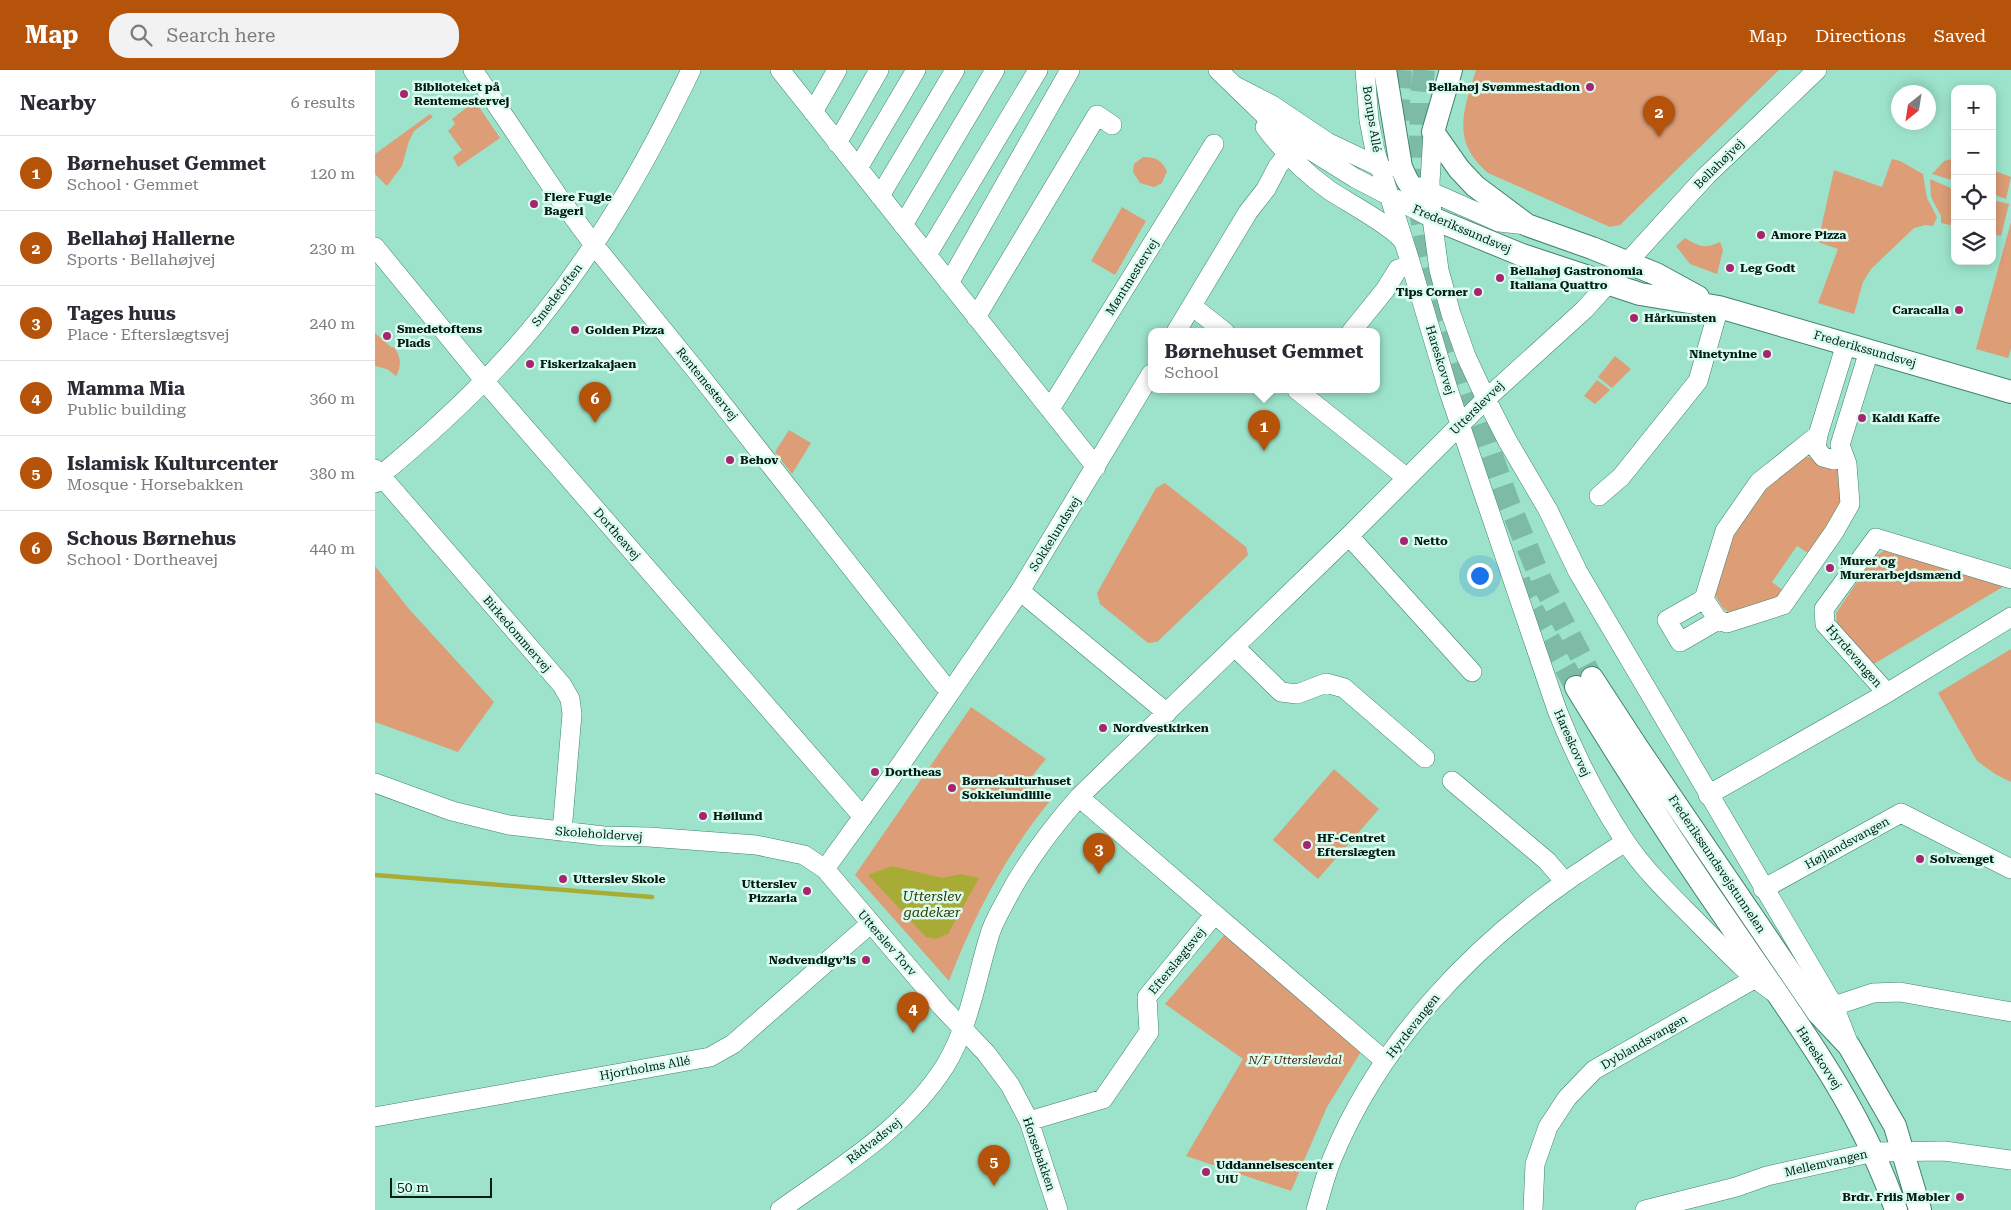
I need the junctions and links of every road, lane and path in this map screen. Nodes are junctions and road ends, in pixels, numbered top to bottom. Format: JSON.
{"nodes":[{"id":1,"x":473,"y":70,"type":"edge"},
{"id":2,"x":691,"y":70,"type":"edge"},
{"id":3,"x":837,"y":70,"type":"edge"},
{"id":4,"x":879,"y":70,"type":"edge"},
{"id":5,"x":916,"y":70,"type":"edge"},
{"id":6,"x":955,"y":70,"type":"edge"},
{"id":7,"x":995,"y":70,"type":"edge"},
{"id":8,"x":1038,"y":70,"type":"edge"},
{"id":9,"x":1070,"y":70,"type":"edge"},
{"id":10,"x":1218,"y":70,"type":"edge"},
{"id":11,"x":1365,"y":70,"type":"edge"},
{"id":12,"x":1385,"y":70,"type":"edge"},
{"id":13,"x":1451,"y":70,"type":"edge"},
{"id":14,"x":1817,"y":70,"type":"edge"},
{"id":15,"x":788,"y":74,"type":"edge"},
{"id":16,"x":1235,"y":86,"type":"junction"},
{"id":17,"x":813,"y":112,"type":"junction"},
{"id":18,"x":1112,"y":125,"type":"dead end"},
{"id":19,"x":1433,"y":132,"type":"junction"},
{"id":20,"x":837,"y":142,"type":"junction"},
{"id":21,"x":1214,"y":144,"type":"dead end"},
{"id":22,"x":1297,"y":155,"type":"junction"},
{"id":23,"x":857,"y":168,"type":"junction"},
{"id":24,"x":1381,"y":168,"type":"junction"},
{"id":25,"x":1407,"y":180,"type":"junction"},
{"id":26,"x":1429,"y":191,"type":"junction"},
{"id":27,"x":880,"y":196,"type":"junction"},
{"id":28,"x":1390,"y":197,"type":"junction"},
{"id":29,"x":1432,"y":218,"type":"junction"},
{"id":30,"x":903,"y":225,"type":"junction"},
{"id":31,"x":1527,"y":225,"type":"junction"},
{"id":32,"x":1405,"y":243,"type":"junction"},
{"id":33,"x":594,"y":245,"type":"junction"},
{"id":34,"x":375,"y":247,"type":"edge"},
{"id":35,"x":927,"y":255,"type":"junction"},
{"id":36,"x":1628,"y":263,"type":"junction"},
{"id":37,"x":1411,"y":265,"type":"junction"},
{"id":38,"x":949,"y":283,"type":"junction"},
{"id":39,"x":1609,"y":284,"type":"junction"},
{"id":40,"x":1385,"y":290,"type":"junction"},
{"id":41,"x":1419,"y":290,"type":"junction"},
{"id":42,"x":1192,"y":306,"type":"junction"},
{"id":43,"x":1719,"y":307,"type":"junction"},
{"id":44,"x":976,"y":316,"type":"junction"},
{"id":45,"x":1178,"y":328,"type":"edge"},
{"id":46,"x":1220,"y":328,"type":"edge"},
{"id":47,"x":1354,"y":328,"type":"edge"},
{"id":48,"x":1846,"y":344,"type":"junction"},
{"id":49,"x":1869,"y":351,"type":"junction"},
{"id":50,"x":1148,"y":379,"type":"edge"},
{"id":51,"x":485,"y":382,"type":"junction"},
{"id":52,"x":2011,"y":392,"type":"edge"},
{"id":53,"x":1303,"y":393,"type":"edge"},
{"id":54,"x":1486,"y":399,"type":"junction"},
{"id":55,"x":1050,"y":409,"type":"junction"},
{"id":56,"x":1461,"y":425,"type":"junction"},
{"id":57,"x":1817,"y":435,"type":"junction"},
{"id":58,"x":1843,"y":455,"type":"junction"},
{"id":59,"x":1096,"y":467,"type":"junction"},
{"id":60,"x":377,"y":476,"type":"edge"},
{"id":61,"x":1407,"y":478,"type":"junction"},
{"id":62,"x":1599,"y":496,"type":"dead end"},
{"id":63,"x":1349,"y":536,"type":"junction"},
{"id":64,"x":2011,"y":579,"type":"edge"},
{"id":65,"x":1020,"y":592,"type":"junction"},
{"id":66,"x":1704,"y":599,"type":"junction"},
{"id":67,"x":2011,"y":616,"type":"edge"},
{"id":68,"x":1718,"y":620,"type":"junction"},
{"id":69,"x":1235,"y":647,"type":"junction"},
{"id":70,"x":1472,"y":672,"type":"dead end"},
{"id":71,"x":951,"y":689,"type":"junction"},
{"id":72,"x":1887,"y":693,"type":"junction"},
{"id":73,"x":1167,"y":712,"type":"junction"},
{"id":74,"x":1425,"y":758,"type":"dead end"},
{"id":75,"x":1452,"y":781,"type":"dead end"},
{"id":76,"x":375,"y":783,"type":"edge"},
{"id":77,"x":1708,"y":795,"type":"junction"},
{"id":78,"x":1079,"y":797,"type":"junction"},
{"id":79,"x":863,"y":817,"type":"junction"},
{"id":80,"x":561,"y":832,"type":"junction"},
{"id":81,"x":1626,"y":842,"type":"junction"},
{"id":82,"x":825,"y":869,"type":"junction"},
{"id":83,"x":2011,"y":869,"type":"edge"},
{"id":84,"x":1565,"y":882,"type":"junction"},
{"id":85,"x":1763,"y":889,"type":"junction"},
{"id":86,"x":1215,"y":915,"type":"junction"},
{"id":87,"x":871,"y":924,"type":"junction"},
{"id":88,"x":1754,"y":979,"type":"junction"},
{"id":89,"x":1778,"y":995,"type":"junction"},
{"id":90,"x":1834,"y":1006,"type":"junction"},
{"id":91,"x":2011,"y":1012,"type":"edge"},
{"id":92,"x":963,"y":1028,"type":"junction"},
{"id":93,"x":1849,"y":1046,"type":"junction"},
{"id":94,"x":1385,"y":1060,"type":"junction"},
{"id":95,"x":375,"y":1117,"type":"edge"},
{"id":96,"x":1029,"y":1121,"type":"junction"},
{"id":97,"x":1903,"y":1151,"type":"junction"},
{"id":98,"x":1874,"y":1152,"type":"junction"},
{"id":99,"x":2011,"y":1160,"type":"edge"},
{"id":100,"x":780,"y":1210,"type":"edge"},
{"id":101,"x":1058,"y":1210,"type":"edge"},
{"id":102,"x":1316,"y":1210,"type":"edge"},
{"id":103,"x":1533,"y":1210,"type":"edge"},
{"id":104,"x":1645,"y":1210,"type":"edge"},
{"id":105,"x":1896,"y":1210,"type":"edge"},
{"id":106,"x":1920,"y":1210,"type":"edge"}],
"edges":[{"from":1,"to":33,"type":"street","name":"Rentemestervej"},
{"from":2,"to":33,"type":"street","name":"Smedetoften"},
{"from":3,"to":17,"type":"street"},
{"from":4,"to":20,"type":"street"},
{"from":5,"to":23,"type":"street"},
{"from":6,"to":27,"type":"street"},
{"from":7,"to":30,"type":"street"},
{"from":8,"to":35,"type":"street"},
{"from":9,"to":38,"type":"street"},
{"from":10,"to":16,"type":"street","name":"Frederikssundsvej"},
{"from":11,"to":24,"type":"street","name":"Borups Allé"},
{"from":12,"to":25,"type":"main road"},
{"from":13,"to":19,"type":"main road"},
{"from":14,"to":36,"type":"street","name":"Bellahøjvej"},
{"from":15,"to":17,"type":"street"},
{"from":16,"to":22,"type":"street","name":"Frederikssundsvej"},
{"from":16,"to":24,"type":"street","name":"Frederikssundsvej"},
{"from":17,"to":20,"type":"street"},
{"from":18,"to":44,"type":"street"},
{"from":19,"to":26,"type":"street"},
{"from":19,"to":31,"type":"main road","name":"Frederikssundsvej"},
{"from":20,"to":23,"type":"street"},
{"from":21,"to":55,"type":"street","name":"Møntmestervej"},
{"from":22,"to":28,"type":"street","name":"Frederikssundsvej"},
{"from":22,"to":32,"type":"street"},
{"from":22,"to":42,"type":"street"},
{"from":23,"to":27,"type":"street"},
{"from":24,"to":25,"type":"street","name":"Frederikssundsvej"},
{"from":24,"to":28,"type":"street","name":"Borups Allé"},
{"from":25,"to":26,"type":"street","name":"Frederikssundsvej"},
{"from":25,"to":29,"type":"main road"},
{"from":26,"to":29,"type":"street","name":"Hareskovvej"},
{"from":26,"to":31,"type":"street","name":"Frederikssundsvej"},
{"from":27,"to":30,"type":"street"},
{"from":28,"to":29,"type":"street","name":"Frederikssundsvej"},
{"from":28,"to":32,"type":"street","name":"Hareskovvej"},
{"from":29,"to":39,"type":"main road","name":"Frederikssundsvej"},
{"from":29,"to":54,"type":"street","name":"Hareskovvej"},
{"from":30,"to":35,"type":"street"},
{"from":31,"to":36,"type":"main road","name":"Frederikssundsvej"},
{"from":32,"to":37,"type":"street","name":"Hareskovvej"},
{"from":33,"to":51,"type":"street","name":"Smedetoften"},
{"from":33,"to":71,"type":"street","name":"Rentemestervej"},
{"from":34,"to":51,"type":"street","name":"Dortheavej"},
{"from":35,"to":38,"type":"street"},
{"from":36,"to":39,"type":"street","name":"Bellahøjvej"},
{"from":36,"to":43,"type":"main road","name":"Frederikssundsvej"},
{"from":37,"to":40,"type":"street"},
{"from":37,"to":41,"type":"street","name":"Hareskovvej"},
{"from":38,"to":44,"type":"street"},
{"from":39,"to":43,"type":"main road","name":"Frederikssundsvej"},
{"from":39,"to":54,"type":"street","name":"Utterslevvej"},
{"from":40,"to":41,"type":"street"},
{"from":40,"to":47,"type":"street"},
{"from":41,"to":56,"type":"street","name":"Hareskovvej"},
{"from":42,"to":45,"type":"street"},
{"from":42,"to":46,"type":"street"},
{"from":43,"to":48,"type":"main road","name":"Frederikssundsvej"},
{"from":43,"to":62,"type":"street"},
{"from":44,"to":55,"type":"street"},
{"from":48,"to":49,"type":"main road","name":"Frederikssundsvej"},
{"from":48,"to":57,"type":"street"},
{"from":49,"to":52,"type":"main road","name":"Frederikssundsvej"},
{"from":49,"to":58,"type":"street"},
{"from":50,"to":59,"type":"street","name":"Sokkelundsvej"},
{"from":51,"to":60,"type":"street","name":"Smedetoften"},
{"from":51,"to":79,"type":"street","name":"Dortheavej"},
{"from":53,"to":61,"type":"street"},
{"from":54,"to":56,"type":"street","name":"Utterslevvej"},
{"from":54,"to":77,"type":"street","name":"Hareskovvej"},
{"from":55,"to":59,"type":"street"},
{"from":56,"to":61,"type":"street","name":"Utterslevvej"},
{"from":56,"to":81,"type":"street","name":"Hareskovvej"},
{"from":57,"to":58,"type":"street"},
{"from":57,"to":66,"type":"street"},
{"from":58,"to":68,"type":"street"},
{"from":59,"to":65,"type":"street","name":"Sokkelundsvej"},
{"from":60,"to":80,"type":"street","name":"Birkedommervej"},
{"from":61,"to":63,"type":"street","name":"Utterslevvej"},
{"from":63,"to":69,"type":"street","name":"Utterslevvej"},
{"from":63,"to":70,"type":"street"},
{"from":64,"to":72,"type":"street","name":"Hyrdevangen"},
{"from":65,"to":71,"type":"street","name":"Sokkelundsvej"},
{"from":65,"to":73,"type":"street"},
{"from":66,"to":68,"type":"street"},
{"from":66,"to":68,"type":"street"},
{"from":67,"to":72,"type":"street","name":"Hyrdevangen"},
{"from":69,"to":73,"type":"street","name":"Utterslevvej"},
{"from":69,"to":74,"type":"street"},
{"from":71,"to":79,"type":"street"},
{"from":72,"to":77,"type":"street","name":"Hyrdevangen"},
{"from":73,"to":78,"type":"street","name":"Utterslevvej"},
{"from":75,"to":84,"type":"street"},
{"from":76,"to":80,"type":"street","name":"Skoleholdervej"},
{"from":77,"to":85,"type":"street","name":"Hareskovvej"},
{"from":78,"to":86,"type":"street","name":"Efterslægtsvej"},
{"from":78,"to":92,"type":"street"},
{"from":79,"to":82,"type":"street"},
{"from":80,"to":82,"type":"street","name":"Skoleholdervej"},
{"from":81,"to":84,"type":"street","name":"Hyrdevangen"},
{"from":81,"to":88,"type":"street","name":"Hareskovvej"},
{"from":82,"to":87,"type":"street","name":"Utterslev Torv"},
{"from":83,"to":85,"type":"street","name":"Højlandsvangen"},
{"from":84,"to":94,"type":"street","name":"Hyrdevangen"},
{"from":85,"to":90,"type":"street","name":"Hareskovvej"},
{"from":86,"to":94,"type":"street","name":"Efterslægtsvej"},
{"from":86,"to":96,"type":"street","name":"Efterslægtsvej"},
{"from":87,"to":92,"type":"street","name":"Utterslev Torv"},
{"from":87,"to":95,"type":"street","name":"Hjortholms Allé"},
{"from":88,"to":89,"type":"street","name":"Hareskovvej"},
{"from":88,"to":103,"type":"street","name":"Dyblandsvangen"},
{"from":89,"to":93,"type":"main road","name":"Frederikssundsvejstunnelen"},
{"from":89,"to":98,"type":"main road","name":"Hareskovvej"},
{"from":90,"to":91,"type":"street"},
{"from":90,"to":93,"type":"street","name":"Hareskovvej"},
{"from":92,"to":96,"type":"street","name":"Horsebakken"},
{"from":92,"to":100,"type":"street","name":"Rådvadsvej"},
{"from":93,"to":97,"type":"main road","name":"Hareskovvej"},
{"from":94,"to":102,"type":"street","name":"Hyrdevangen"},
{"from":96,"to":101,"type":"street","name":"Horsebakken"},
{"from":97,"to":98,"type":"street","name":"Mellemvangen"},
{"from":97,"to":99,"type":"street","name":"Mellemvangen"},
{"from":97,"to":106,"type":"main road","name":"Hareskovvej"},
{"from":98,"to":104,"type":"street","name":"Mellemvangen"},
{"from":98,"to":105,"type":"main road","name":"Hareskovvej"}]}
